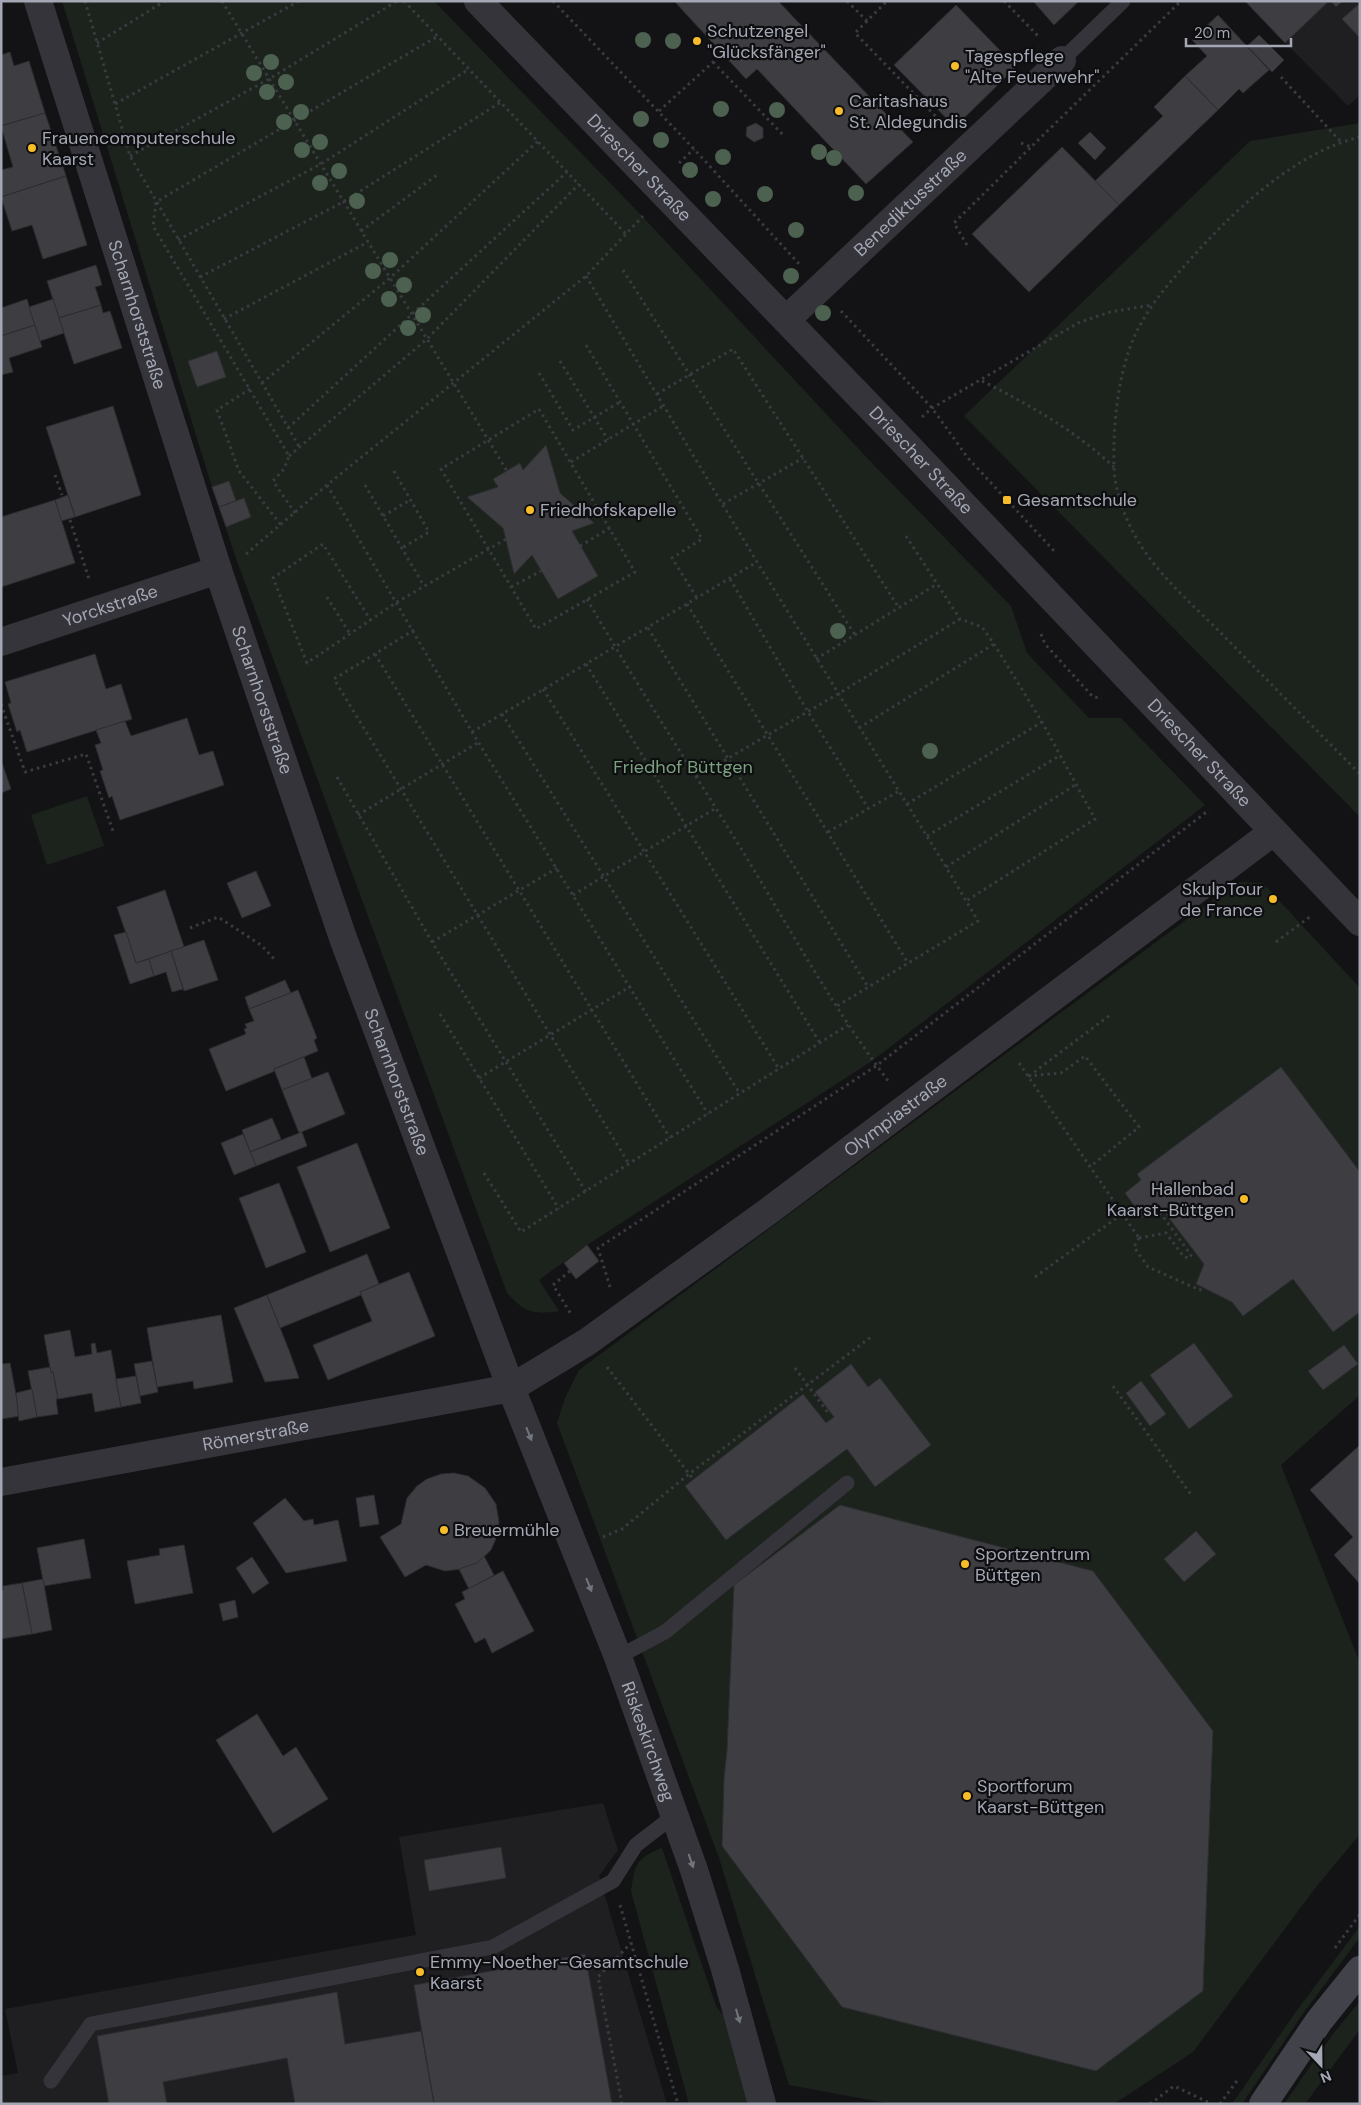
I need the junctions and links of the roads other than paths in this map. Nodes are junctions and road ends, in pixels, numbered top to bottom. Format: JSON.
{"nodes":[{"id":1,"x":38,"y":1,"type":"edge"},
{"id":2,"x":478,"y":1,"type":"edge"},
{"id":3,"x":1123,"y":1,"type":"edge"},
{"id":4,"x":1062,"y":60,"type":"joint"},
{"id":5,"x":786,"y":320,"type":"junction"},
{"id":6,"x":218,"y":570,"type":"junction"},
{"id":7,"x":1,"y":642,"type":"edge"},
{"id":8,"x":1273,"y":832,"type":"junction"},
{"id":9,"x":1360,"y":922,"type":"edge"},
{"id":10,"x":511,"y":1388,"type":"junction"},
{"id":11,"x":1,"y":1482,"type":"edge"},
{"id":12,"x":847,"y":1483,"type":"dead end"},
{"id":13,"x":618,"y":1657,"type":"junction"},
{"id":14,"x":675,"y":1815,"type":"junction"},
{"id":15,"x":1360,"y":1970,"type":"edge"},
{"id":16,"x":51,"y":2080,"type":"dead end"},
{"id":17,"x":762,"y":2104,"type":"edge"},
{"id":18,"x":1263,"y":2104,"type":"edge"}],
"edges":[{"from":1,"to":6,"type":"street","name":"Scharnhorststraße"},
{"from":2,"to":5,"type":"street","name":"Driescher Straße"},
{"from":3,"to":4,"type":"lane"},
{"from":4,"to":5,"type":"street","name":"Benediktusstraße"},
{"from":5,"to":8,"type":"street","name":"Driescher Straße"},
{"from":6,"to":7,"type":"street","name":"Yorckstraße"},
{"from":6,"to":10,"type":"street","name":"Scharnhorststraße"},
{"from":8,"to":9,"type":"street","name":"Driescher Straße"},
{"from":8,"to":10,"type":"street","name":"Olympiastraße"},
{"from":10,"to":11,"type":"street","name":"Römerstraße"},
{"from":10,"to":13,"type":"street","name":"Riskeskirchweg","one_way":true},
{"from":12,"to":13,"type":"lane"},
{"from":13,"to":14,"type":"street","name":"Riskeskirchweg"},
{"from":14,"to":16,"type":"lane"},
{"from":14,"to":17,"type":"street","name":"Riskeskirchweg","one_way":true},
{"from":15,"to":18,"type":"main road"}]}
